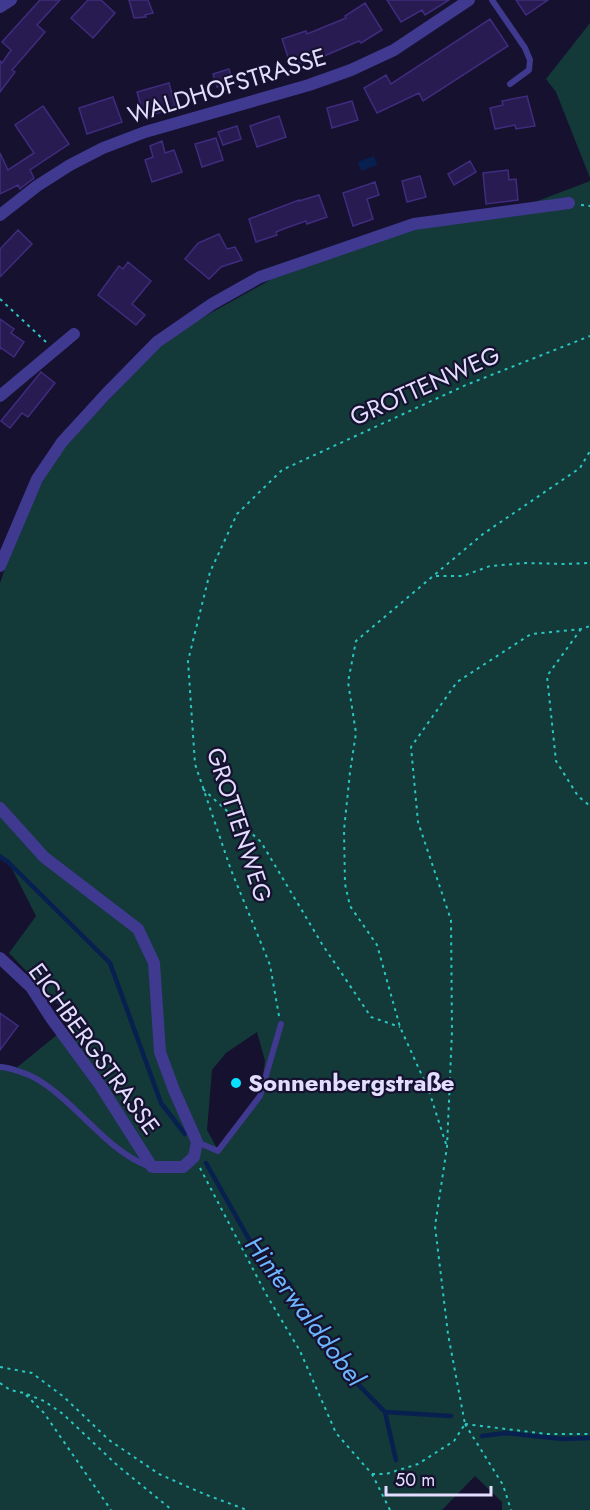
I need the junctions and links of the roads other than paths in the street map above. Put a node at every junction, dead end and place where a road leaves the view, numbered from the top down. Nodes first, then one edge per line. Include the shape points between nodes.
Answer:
1 (11, 0) edge
2 (469, 0) edge
3 (492, 0) edge
4 (0, 7) edge
5 (510, 84) dead end
6 (569, 203) dead end
7 (0, 215) edge
8 (74, 334) dead end
9 (0, 396) edge
10 (0, 566) edge
11 (0, 808) edge
12 (0, 958) edge
13 (281, 1024) road end
14 (0, 1067) edge
15 (197, 1142) junction
16 (152, 1167) junction

1 - 4 street
2 - 7 street, WALDHOFSTRASSE via 394,50 351,70 103,148 37,186
3 - 5 lane via 530,60 529,70
6 - 10 street via 414,224 260,277 212,304 157,342 62,442 37,479
8 - 9 street
11 - 15 street via 44,857 138,929 154,963 160,1052
12 - 16 street, EICHBERGSTRASSE via 31,987
13 - 15 lane via 260,1096 218,1151
14 - 16 lane via 34,1077 133,1160
15 - 16 street via 194,1157 183,1167

